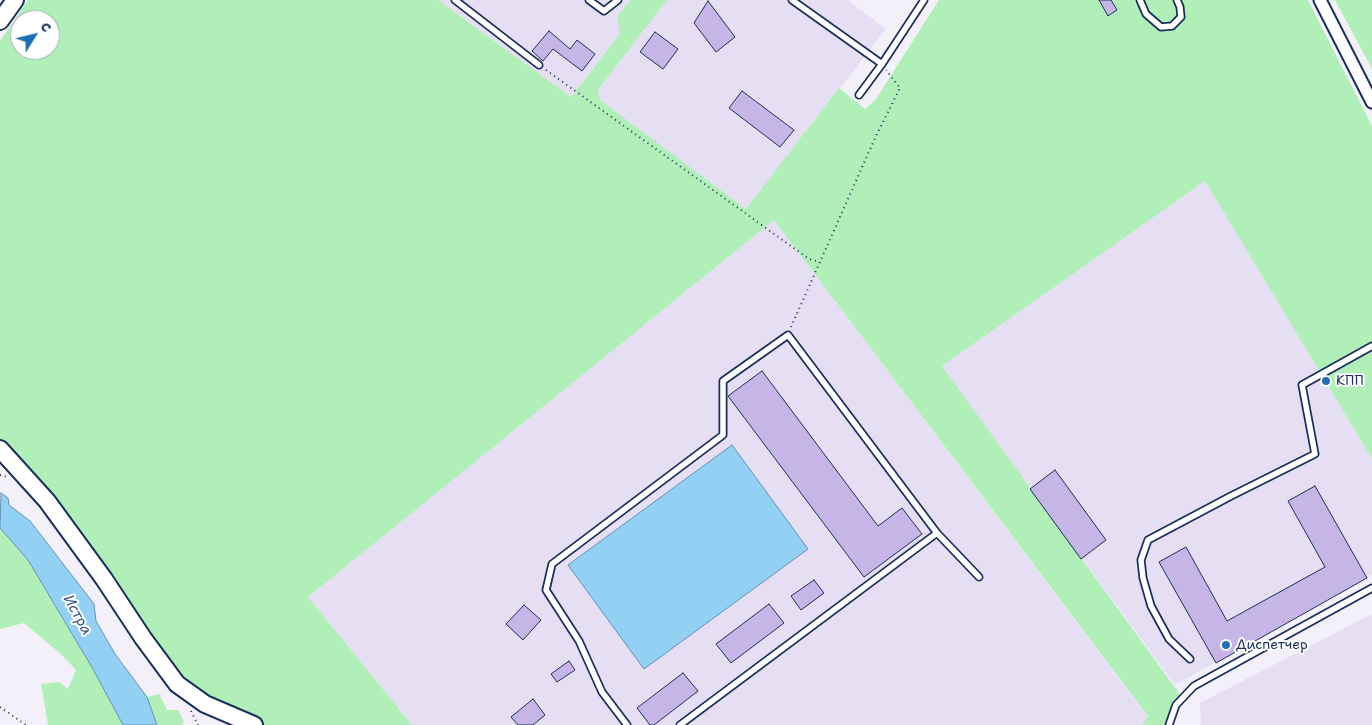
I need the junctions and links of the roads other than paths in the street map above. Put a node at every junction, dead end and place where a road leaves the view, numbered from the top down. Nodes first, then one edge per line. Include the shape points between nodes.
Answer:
1 (15, 0) edge
2 (454, 0) edge
3 (589, 0) edge
4 (618, 0) edge
5 (792, 0) edge
6 (924, 0) edge
7 (1140, 0) edge
8 (1177, 0) edge
9 (1320, 0) edge
10 (0, 21) edge
11 (882, 64) junction
12 (539, 65) road end
13 (859, 95) dead end
14 (1372, 102) edge
15 (1372, 346) edge
16 (0, 449) edge
17 (937, 532) junction
18 (979, 577) dead end
19 (1372, 588) edge
20 (1190, 659) dead end
21 (254, 725) edge
22 (627, 725) edge
23 (680, 725) edge
24 (1169, 725) edge

1 - 10 street
2 - 12 lane
3 - 4 lane via 604,11
5 - 11 lane
6 - 11 lane
7 - 8 lane via 1146,14 1161,27 1172,26 1181,17
9 - 14 street
11 - 13 lane
15 - 20 lane via 1302,385 1315,454 1148,540 1140,560 1150,606 1169,639
16 - 21 street via 47,501 177,684 205,704
17 - 18 lane
17 - 22 lane via 788,334 723,381 723,435 552,564 546,590 579,641 602,692
17 - 23 lane
19 - 24 lane via 1194,686 1176,705

